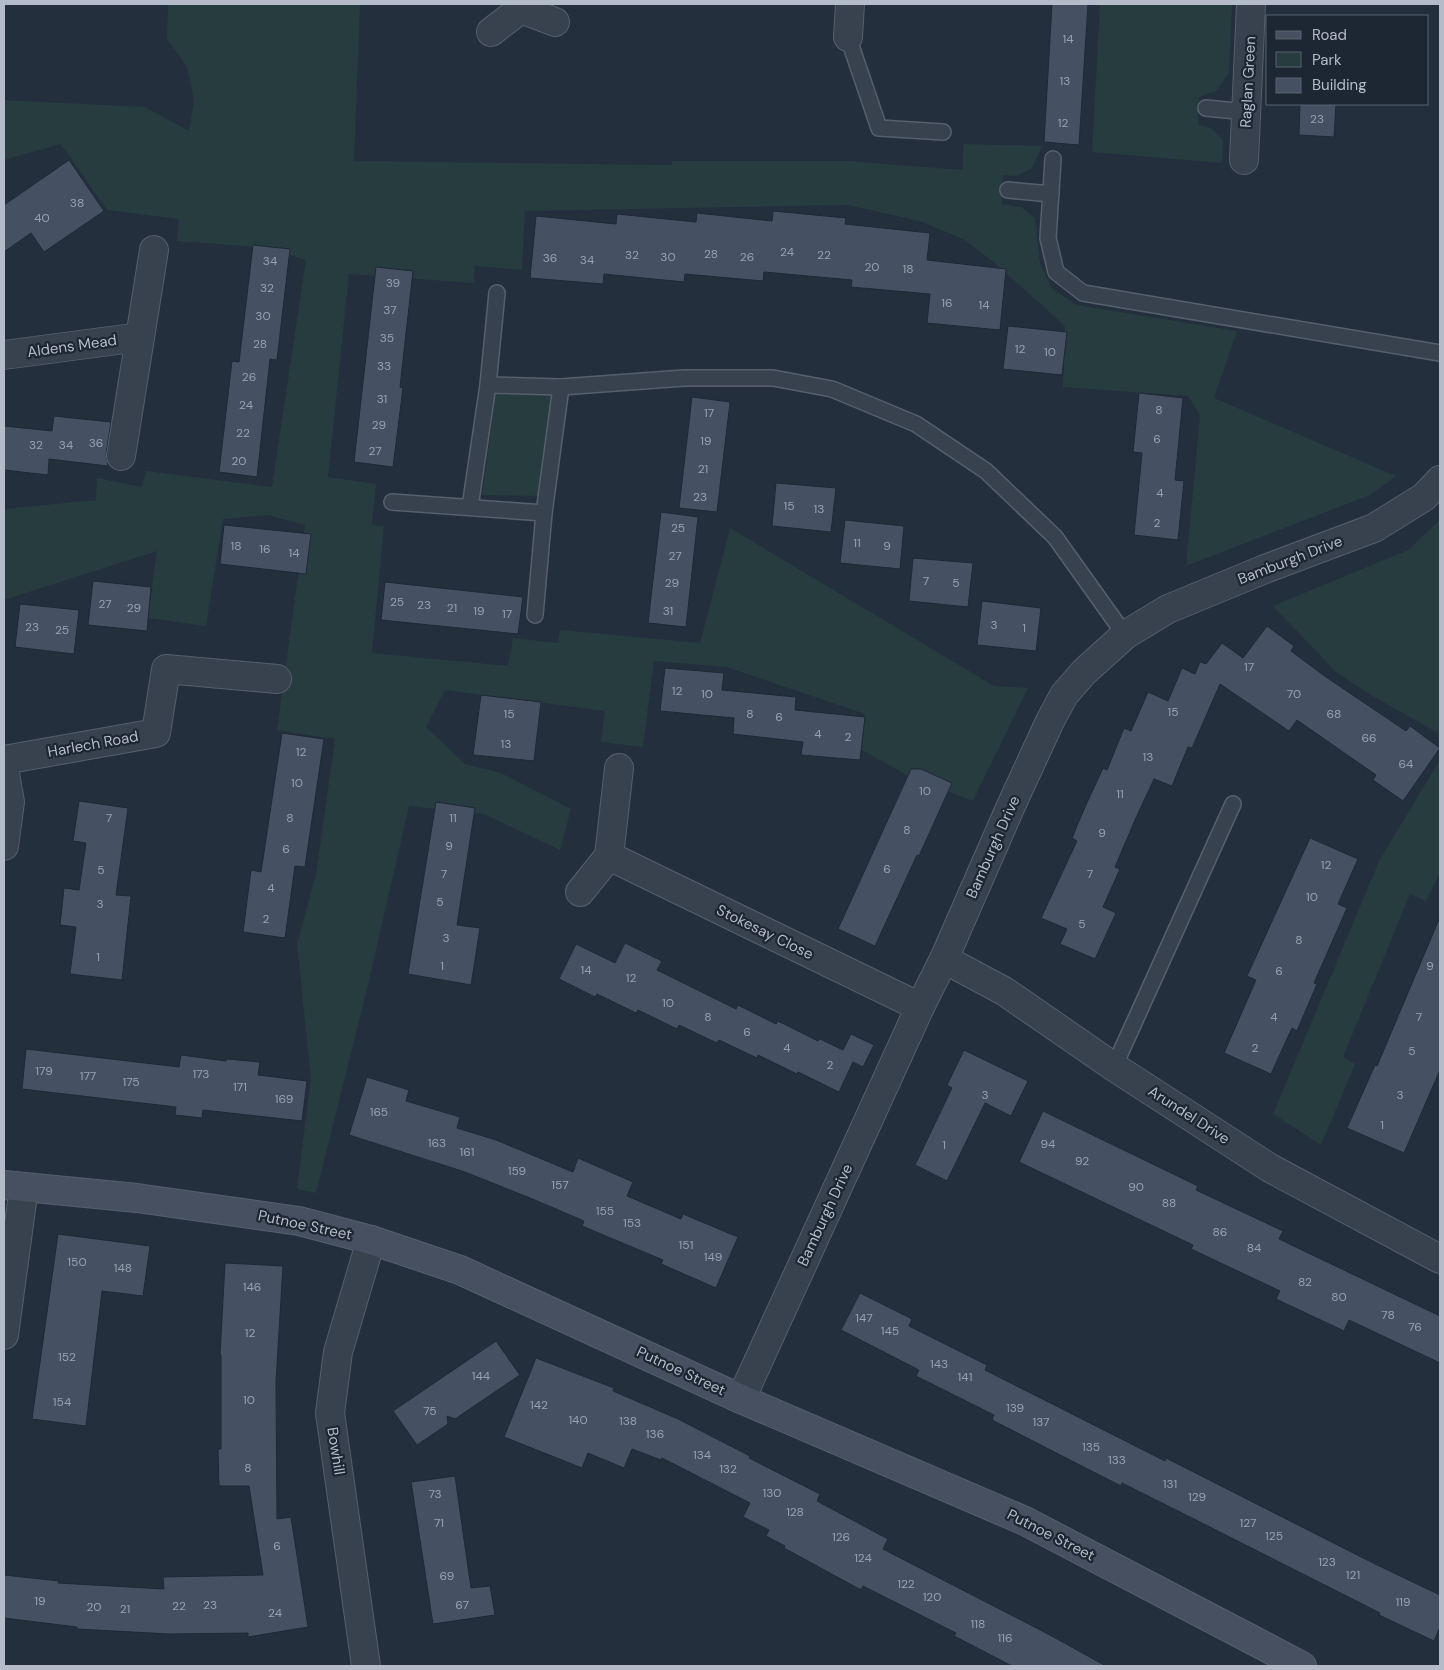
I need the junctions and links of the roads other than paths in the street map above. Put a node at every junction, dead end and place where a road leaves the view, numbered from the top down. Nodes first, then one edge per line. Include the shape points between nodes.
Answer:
1 (850, 4) edge
2 (1251, 4) edge
3 (521, 6) edge
4 (556, 22) dead end
5 (491, 32) dead end
6 (848, 37) joint
7 (1206, 108) dead end
8 (1247, 112) junction
9 (943, 132) dead end
10 (1053, 159) dead end
11 (1244, 160) dead end
12 (1008, 190) dead end
13 (1051, 194) junction
14 (154, 250) dead end
15 (497, 293) dead end
16 (140, 337) junction
17 (1440, 353) edge
18 (4, 355) edge
19 (488, 385) junction
20 (561, 387) junction
21 (121, 456) dead end
22 (1440, 480) edge
23 (392, 502) dead end
24 (470, 507) junction
25 (544, 513) junction
26 (536, 615) dead end
27 (1125, 635) junction
28 (277, 679) dead end
29 (4, 760) edge
30 (4, 768) edge
31 (619, 768) dead end
32 (1233, 804) dead end
33 (4, 846) edge
34 (609, 856) junction
35 (580, 892) dead end
36 (944, 959) junction
37 (920, 1007) junction
38 (1114, 1067) junction
39 (14, 1186) edge
40 (371, 1240) junction
41 (1440, 1260) edge
42 (4, 1335) edge
43 (741, 1399) junction
44 (366, 1666) edge
45 (1302, 1666) edge

1 - 6 street
2 - 8 street, Raglan Green
3 - 4 street
3 - 5 street
6 - 9 lane via 879,128
7 - 8 lane
8 - 11 street, Raglan Green
10 - 13 lane
12 - 13 lane
13 - 17 lane via 1048,238 1056,272 1083,293
14 - 16 street, Aldens Mead
15 - 19 lane
16 - 18 street, Aldens Mead
16 - 21 street, Aldens Mead
19 - 20 lane
19 - 24 lane
20 - 25 lane
20 - 27 lane via 684,378 772,378 832,388 916,424 986,471 1055,538
22 - 27 street, Bamburgh Drive via 1424,497 1374,528 1168,609
23 - 24 lane
24 - 25 lane
25 - 26 lane
27 - 36 street, Bamburgh Drive via 1064,695
28 - 29 street, Harlech Road via 166,669 156,733
30 - 33 street via 10,802
31 - 34 street
32 - 38 lane
34 - 35 street
34 - 37 street, Stokesay Close
36 - 37 street, Bamburgh Drive
36 - 38 street, Arundel Drive via 1004,990
37 - 43 street, Bamburgh Drive
38 - 41 street, Arundel Drive via 1270,1168
39 - 40 street, Putnoe Street via 137,1198 299,1221
39 - 42 street, Putnoe Street
40 - 43 street, Putnoe Street via 460,1270
40 - 44 street, Bowhill via 338,1352 330,1413
43 - 45 street, Putnoe Street via 1025,1521

